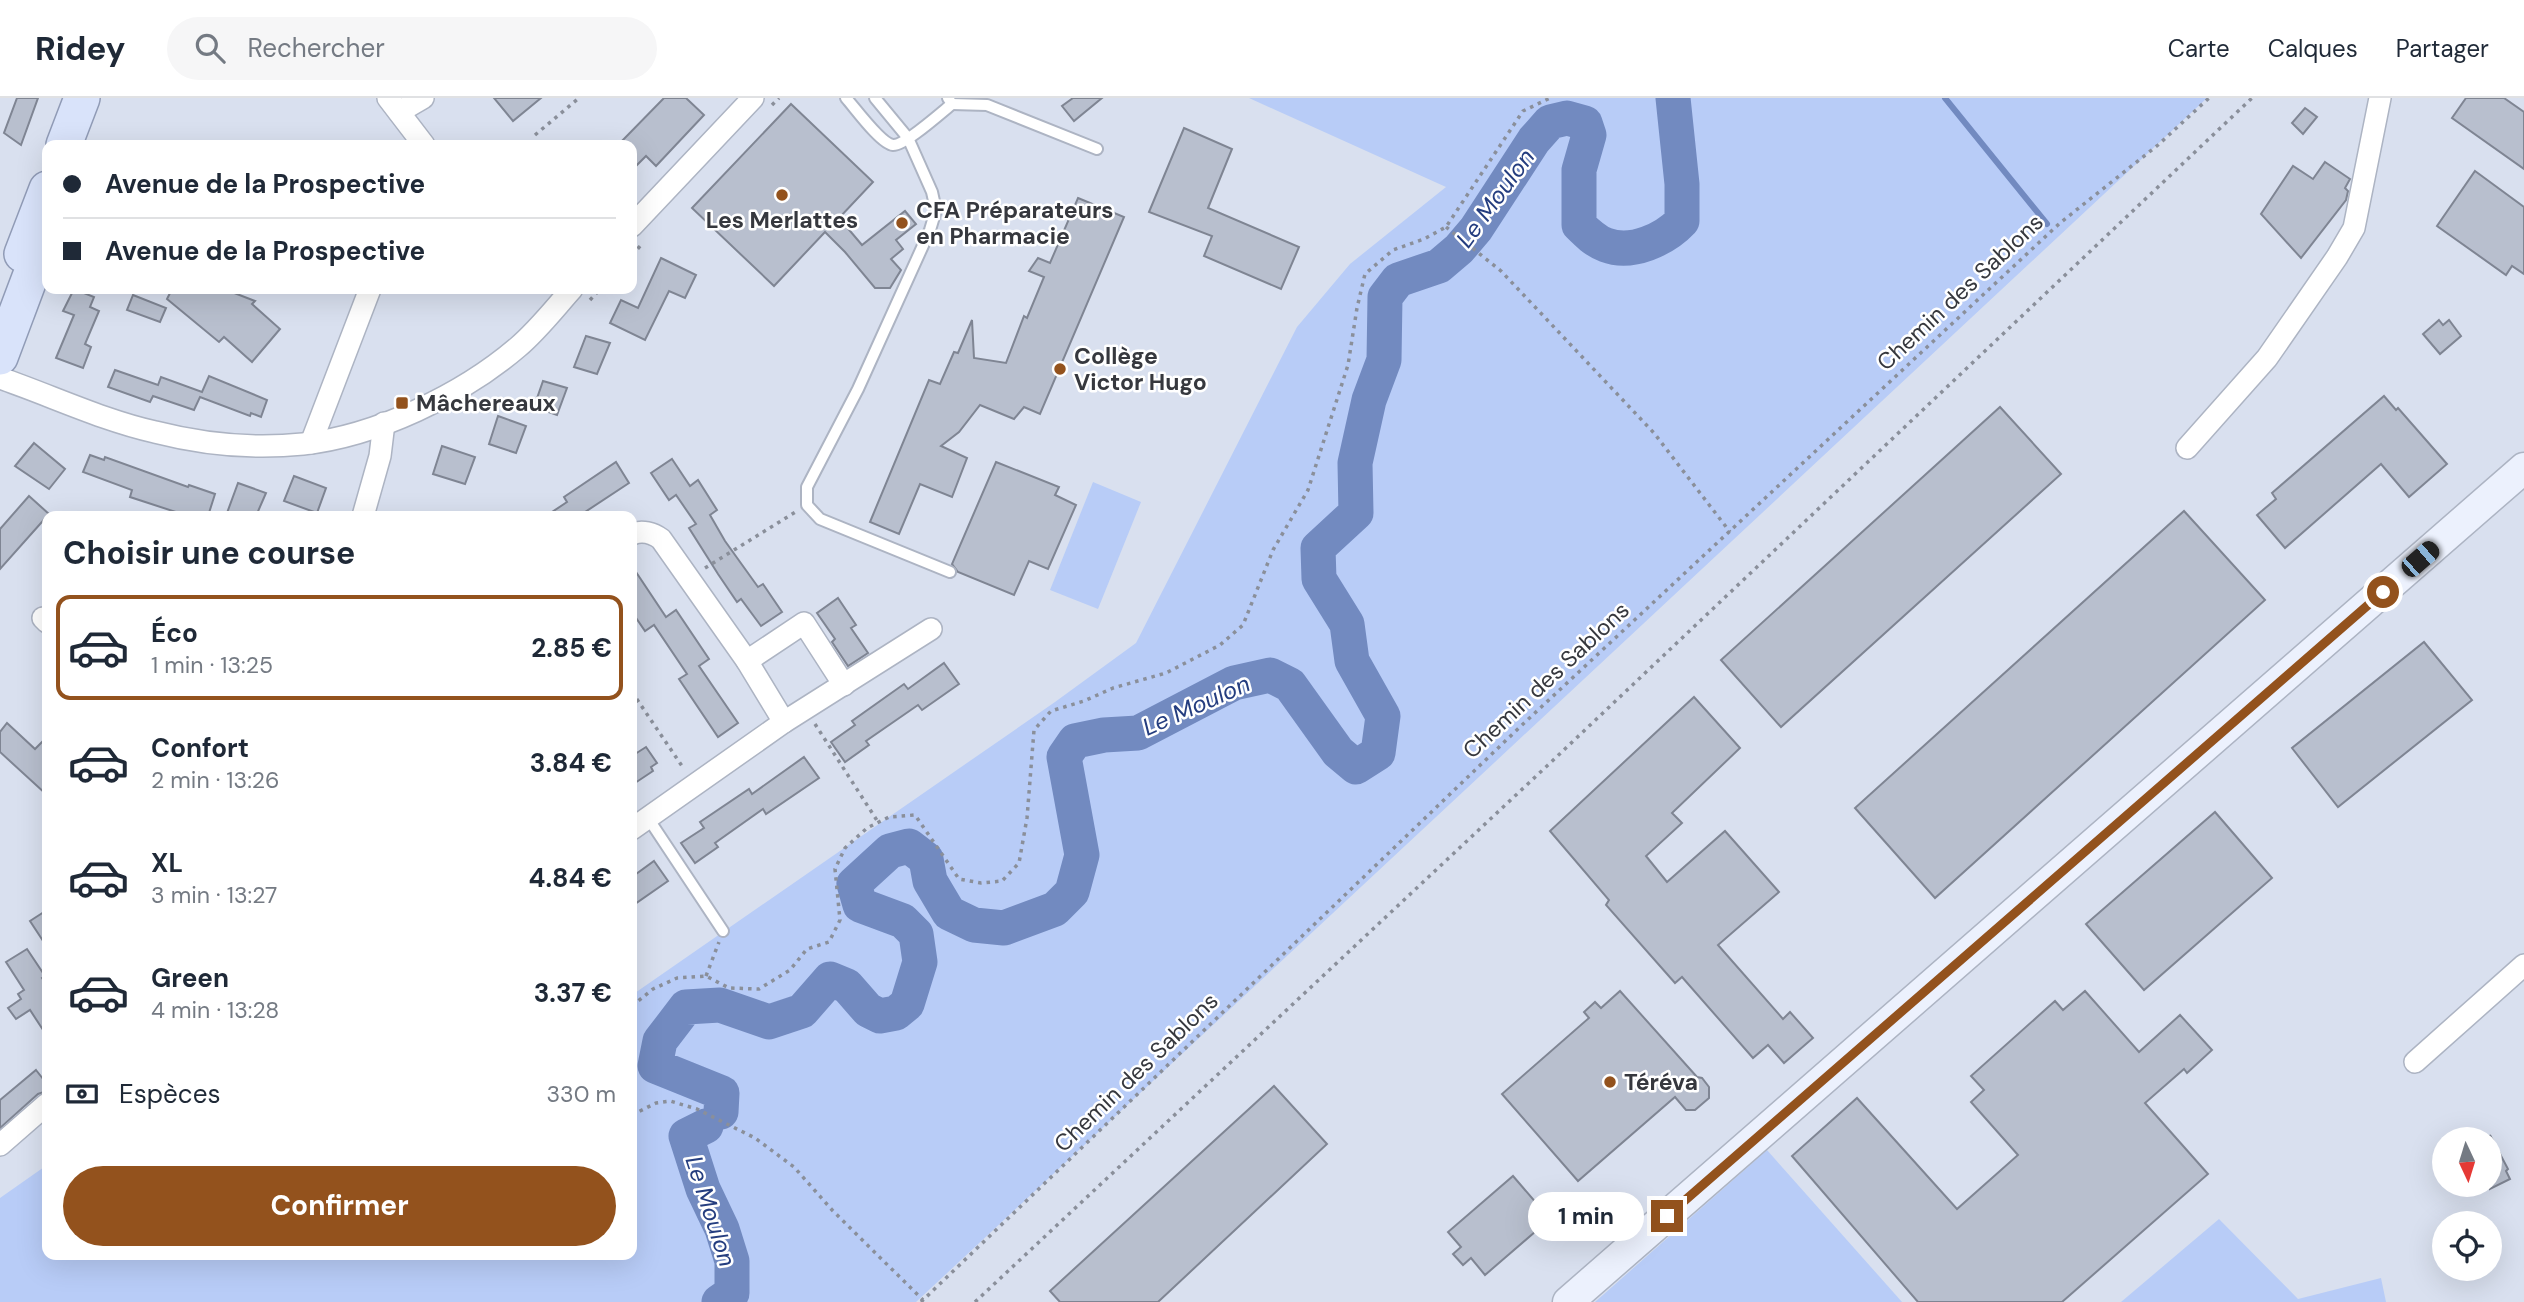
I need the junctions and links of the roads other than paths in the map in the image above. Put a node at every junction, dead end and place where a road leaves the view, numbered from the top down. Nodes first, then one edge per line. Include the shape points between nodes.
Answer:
1 (82, 98) edge
2 (98, 98) edge
3 (423, 98) edge
4 (753, 98) edge
5 (846, 98) edge
6 (875, 98) edge
7 (2380, 98) edge
8 (950, 101) edge
9 (393, 105) edge
10 (908, 138) junction
11 (66, 140) edge
12 (82, 140) edge
13 (420, 140) edge
14 (1097, 149) dead end
15 (42, 202) edge
16 (637, 221) edge
17 (42, 245) edge
18 (368, 294) edge
19 (558, 294) edge
20 (0, 312) edge
21 (0, 357) edge
22 (0, 378) edge
23 (384, 423) junction
24 (311, 443) junction
25 (2187, 447) dead end
26 (2524, 468) edge
27 (364, 511) edge
28 (637, 532) edge
29 (950, 572) dead end
30 (931, 629) dead end
31 (747, 661) junction
32 (844, 685) junction
33 (784, 722) junction
34 (640, 823) edge
35 (723, 930) road end
36 (2524, 965) edge
37 (2415, 1062) dead end
38 (42, 1108) edge
39 (0, 1144) edge
40 (1568, 1302) edge

1 - 11 main road
2 - 12 main road
3 - 9 street
4 - 16 street
5 - 10 lane via 887,142 898,145
6 - 10 lane
7 - 25 street via 2354,228 2267,358
8 - 10 lane
8 - 14 lane via 988,105
9 - 13 street
10 - 29 lane via 936,210 858,389 807,487 807,505 820,519
15 - 20 main road
17 - 21 main road
18 - 24 street
19 - 23 street via 519,346 470,383
22 - 24 street via 154,432 220,443
23 - 24 street
23 - 27 street
26 - 40 main road
28 - 31 street via 661,539
30 - 32 street
31 - 32 street via 804,623
31 - 33 street
32 - 33 street
33 - 34 street
34 - 35 lane
36 - 37 street
38 - 39 street

